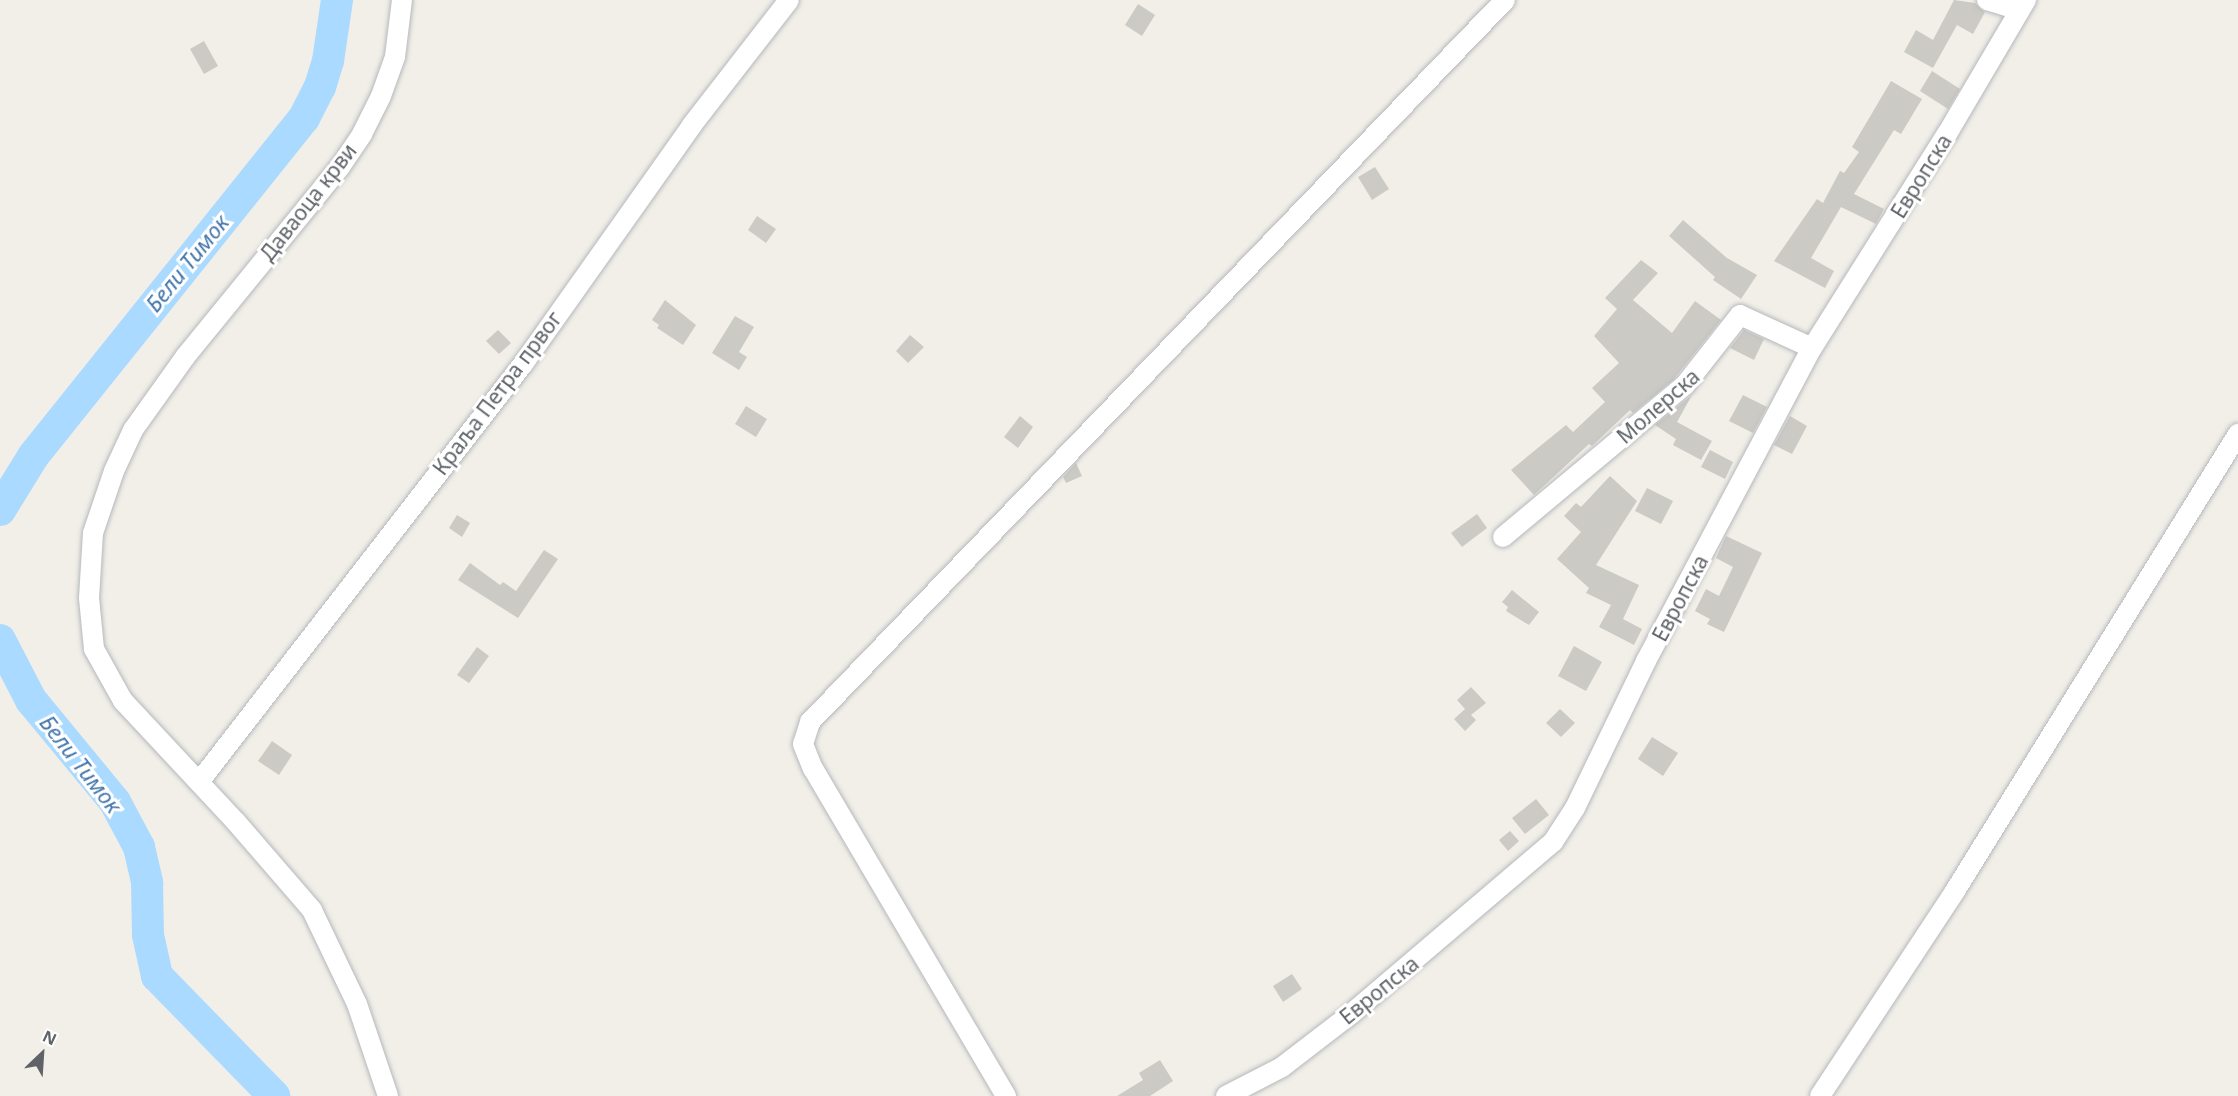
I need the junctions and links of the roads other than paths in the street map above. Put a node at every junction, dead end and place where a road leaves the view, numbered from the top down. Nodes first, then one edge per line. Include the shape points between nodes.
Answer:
1 (402, 0) edge
2 (789, 0) edge
3 (1505, 0) edge
4 (1987, 0) edge
5 (2023, 5) edge
6 (1812, 348) junction
7 (2238, 434) edge
8 (1503, 537) dead end
9 (199, 782) junction
10 (388, 1096) edge
11 (1006, 1096) edge
12 (1226, 1096) edge
13 (1820, 1096) edge

1 - 9 street, Даваоца крви via 395,57 362,134 134,430 114,471 93,533 89,598 94,649 123,701
2 - 9 street, Краља Петра првог via 692,125 523,364
3 - 11 street via 951,571 810,722 803,744 813,769
4 - 5 street
5 - 6 street, Европска
6 - 8 street, Молерска via 1751,316 1740,315 1685,385
6 - 12 street, Европска via 1646,661 1575,808 1553,842 1352,1013 1282,1067
7 - 13 street via 1955,891
9 - 10 street, Даваоца крви via 312,910 357,1004

